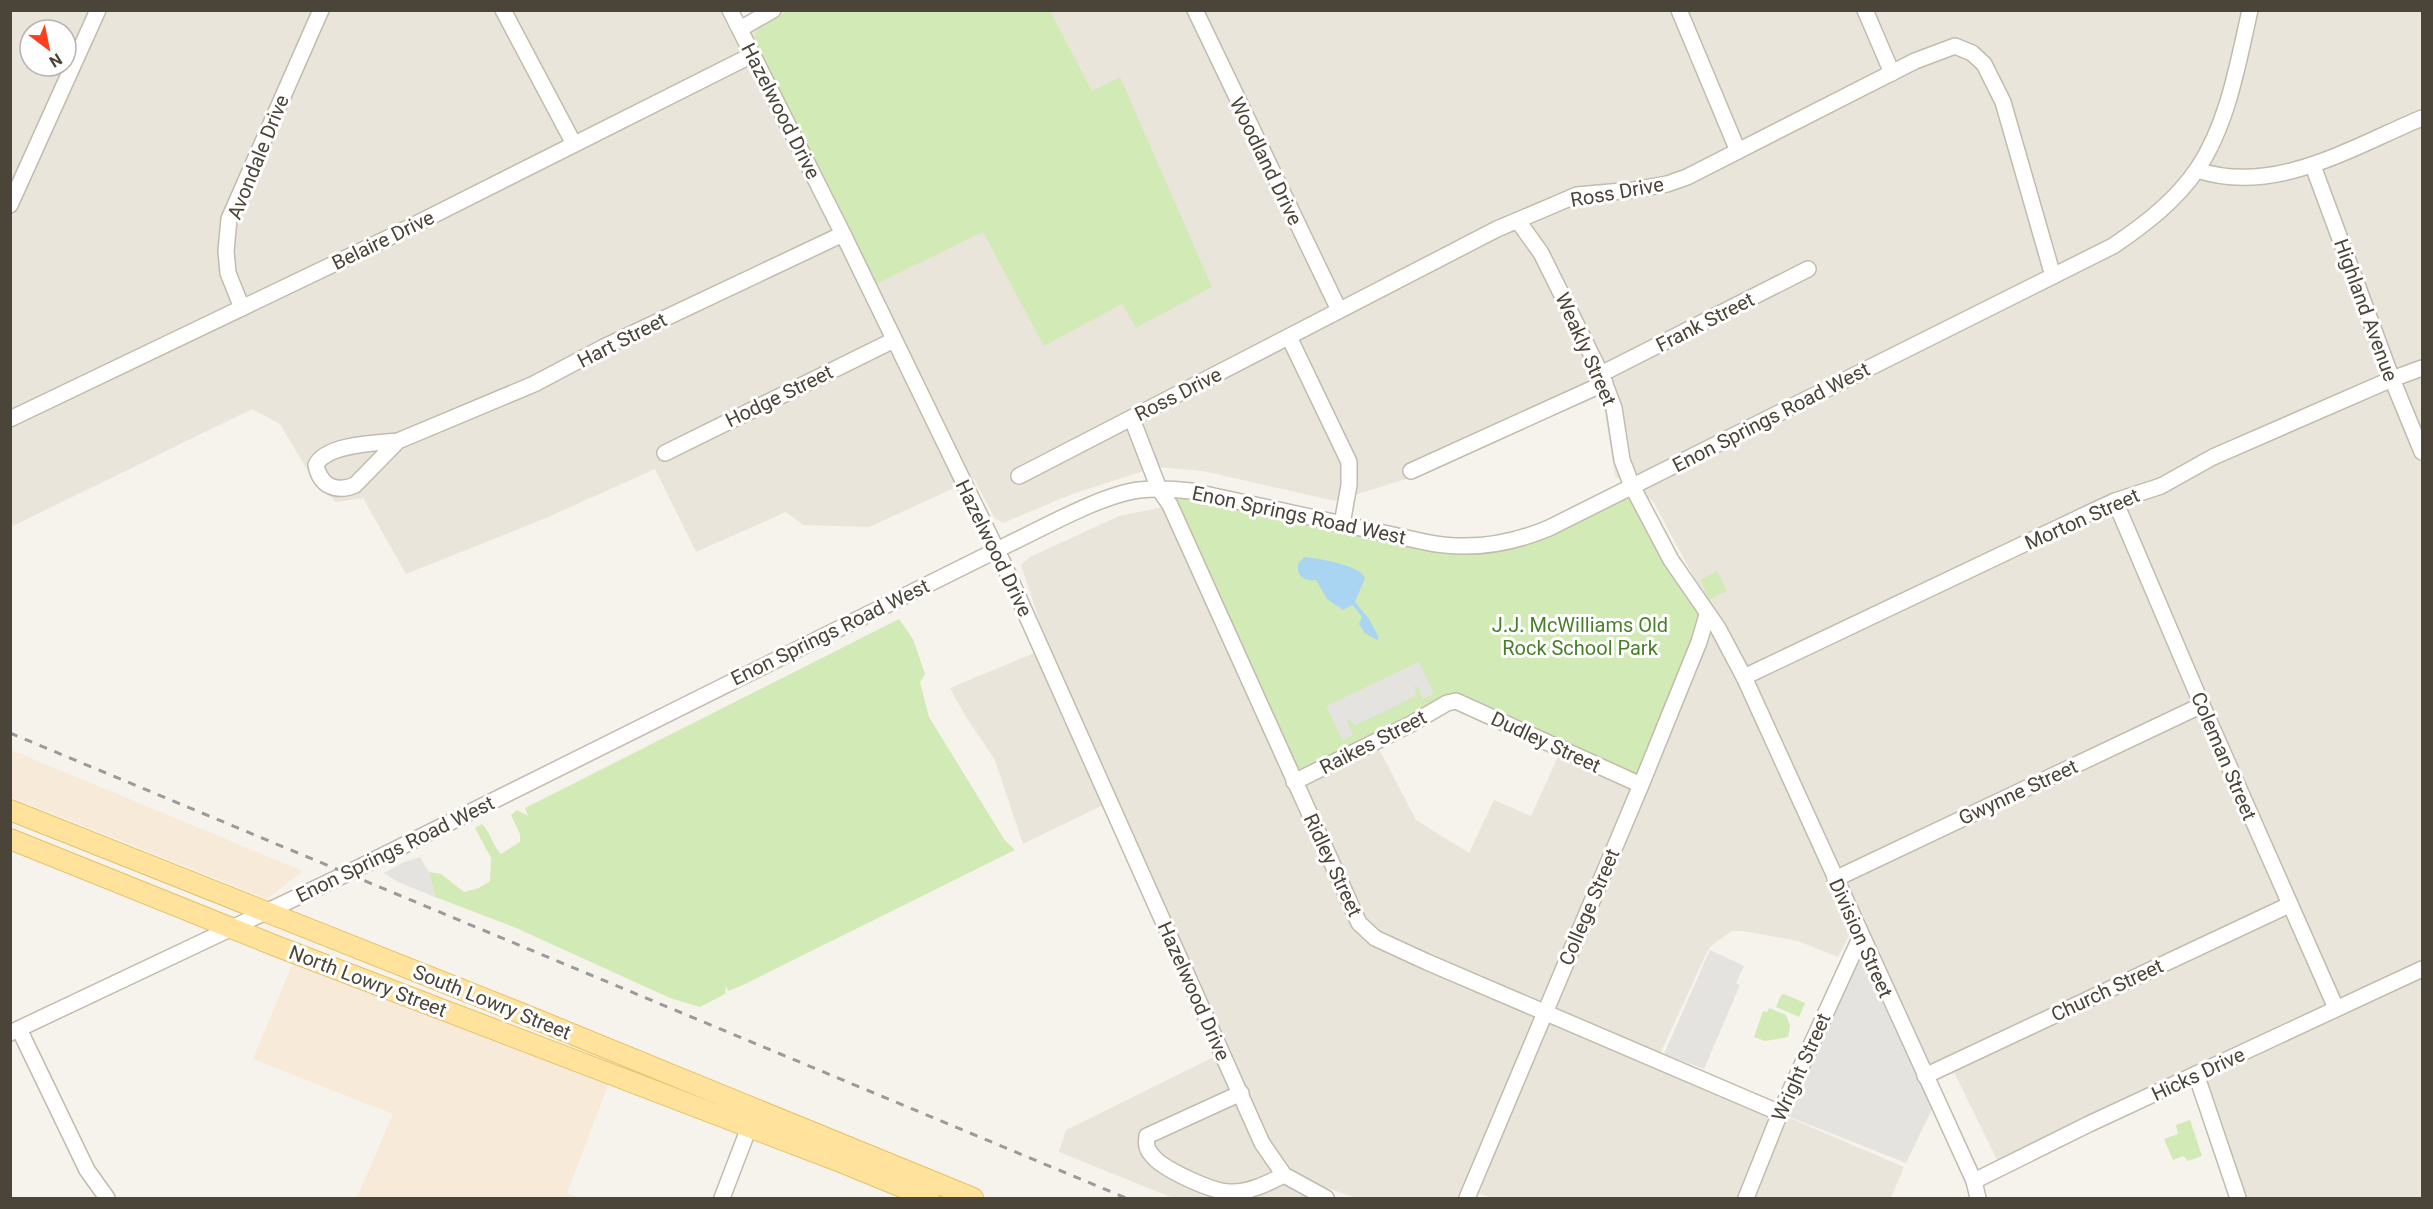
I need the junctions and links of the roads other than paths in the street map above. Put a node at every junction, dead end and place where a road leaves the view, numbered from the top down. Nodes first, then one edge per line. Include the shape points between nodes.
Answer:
1 (98, 10) edge
2 (321, 10) edge
3 (503, 10) edge
4 (730, 10) edge
5 (773, 10) edge
6 (1195, 10) edge
7 (1679, 10) edge
8 (1865, 10) edge
9 (2250, 10) edge
10 (740, 29) junction
11 (752, 55) junction
12 (1892, 73) junction
13 (2422, 118) edge
14 (574, 144) junction
15 (1738, 151) junction
16 (2313, 166) junction
17 (2197, 170) junction
18 (10, 206) edge
19 (1518, 220) junction
20 (843, 234) junction
21 (1808, 269) dead end
22 (2054, 276) junction
23 (242, 308) junction
24 (1339, 310) junction
25 (1289, 337) junction
26 (894, 340) junction
27 (2422, 368) edge
28 (1603, 379) junction
29 (2392, 379) junction
30 (1132, 418) junction
31 (10, 419) edge
32 (398, 441) junction
33 (2422, 452) edge
34 (665, 453) dead end
35 (1411, 471) dead end
36 (1019, 476) dead end
37 (1632, 486) junction
38 (1159, 489) junction
39 (2115, 501) junction
40 (1341, 524) junction
41 (996, 550) junction
42 (1707, 615) junction
43 (1744, 677) junction
44 (1451, 701) joint
45 (2202, 705) junction
46 (1294, 782) junction
47 (1641, 785) junction
48 (10, 810) edge
49 (30, 818) junction
50 (12, 840) edge
51 (1835, 879) junction
52 (2289, 904) junction
53 (266, 913) junction
54 (234, 928) junction
55 (1861, 936) junction
56 (2422, 969) edge
57 (2336, 1008) junction
58 (1545, 1014) junction
59 (15, 1031) edge
60 (2196, 1074) junction
61 (1925, 1076) junction
62 (1241, 1093) junction
63 (1780, 1113) junction
64 (753, 1117) junction
65 (1284, 1175) junction
66 (1974, 1181) junction
67 (107, 1198) edge
68 (722, 1198) edge
69 (929, 1198) edge
70 (973, 1198) edge
71 (1326, 1198) edge
72 (1467, 1198) edge
73 (1746, 1198) edge
74 (1978, 1198) edge
75 (2238, 1198) edge

1 - 18 street
2 - 23 street, Avondale Drive via 229,219 228,273
3 - 14 street
4 - 10 street, Hazelwood Drive
5 - 10 street
6 - 24 street, Woodland Drive
7 - 15 street
8 - 12 street
9 - 17 street, Enon Springs Road West via 2224,110
10 - 11 street, Hazelwood Drive
11 - 14 street, Belaire Drive
11 - 20 street, Hazelwood Drive
12 - 15 street, Ross Drive
12 - 22 street, Ross Drive via 1955,46 1972,53 1984,64 2003,102
13 - 16 street
14 - 23 street, Belaire Drive
15 - 19 street, Ross Drive via 1667,184 1577,195
16 - 17 street via 2251,177 2217,177
16 - 29 street, Highland Avenue
17 - 22 street, Enon Springs Road West via 2137,230
19 - 24 street, Ross Drive
19 - 28 street, Weakly Street via 1541,253
20 - 26 street, Hazelwood Drive
20 - 32 street, Hart Street via 534,384
21 - 28 street, Frank Street
22 - 37 street, Enon Springs Road West
23 - 31 street, Belaire Drive
24 - 25 street, Ross Drive
25 - 30 street, Ross Drive
25 - 40 street via 1349,462
26 - 34 street, Hodge Street
26 - 41 street, Hazelwood Drive
27 - 29 street, Morton Street
28 - 35 street, Frank Street
28 - 37 street, Weakly Street via 1614,408 1622,460
29 - 33 street, Highland Avenue
29 - 39 street, Morton Street via 2212,457 2162,486
30 - 36 street, Ross Drive
30 - 38 street, Ridley Street
32 - 32 street, Hart Street via 365,476 347,488 332,488 317,472 319,459 348,447
37 - 40 street, Enon Springs Road West via 1534,534 1486,546 1439,545
37 - 42 street via 1671,560
38 - 40 street, Enon Springs Road West via 1191,491
38 - 41 street, Enon Springs Road West via 1114,496
38 - 46 street, Ridley Street via 1170,505
39 - 43 street, Morton Street
39 - 45 street, Coleman Street
41 - 53 street, Enon Springs Road West
41 - 62 street, Hazelwood Drive
42 - 43 street
42 - 47 street, College Street
43 - 51 street, Division Street
44 - 46 street, Raikes Street
44 - 47 street, Dudley Street via 1463,703
45 - 51 street, Gwynne Street
45 - 52 street, Coleman Street
46 - 58 street, Ridley Street via 1350,906 1359,923 1375,938
47 - 58 street, College Street
48 - 49 main road, South Lowry Street
49 - 50 main road
49 - 53 main road, South Lowry Street
50 - 54 main road, North Lowry Street
51 - 55 street, Division Street
52 - 57 street, Coleman Street
52 - 61 street, Church Street
53 - 54 street, Enon Springs Road West
53 - 64 main road, South Lowry Street
54 - 59 street, Enon Springs Road West
54 - 64 main road, North Lowry Street
55 - 61 street, Division Street
55 - 63 street, Wright Street
56 - 57 street, Hicks Drive
57 - 60 street, Hicks Drive
58 - 63 street, Ridley Street
58 - 72 street, College Street
59 - 67 street via 92,1181
60 - 66 street, Hicks Drive
60 - 75 street
61 - 66 street, Division Street
62 - 65 street, Hazelwood Drive via 1262,1143
62 - 65 street via 1147,1136 1151,1156 1188,1178 1230,1192 1259,1187
63 - 73 street, Wright Street
64 - 68 street
64 - 69 main road, North Lowry Street
64 - 70 main road, South Lowry Street
65 - 71 street, Hazelwood Drive
66 - 74 street, Division Street

